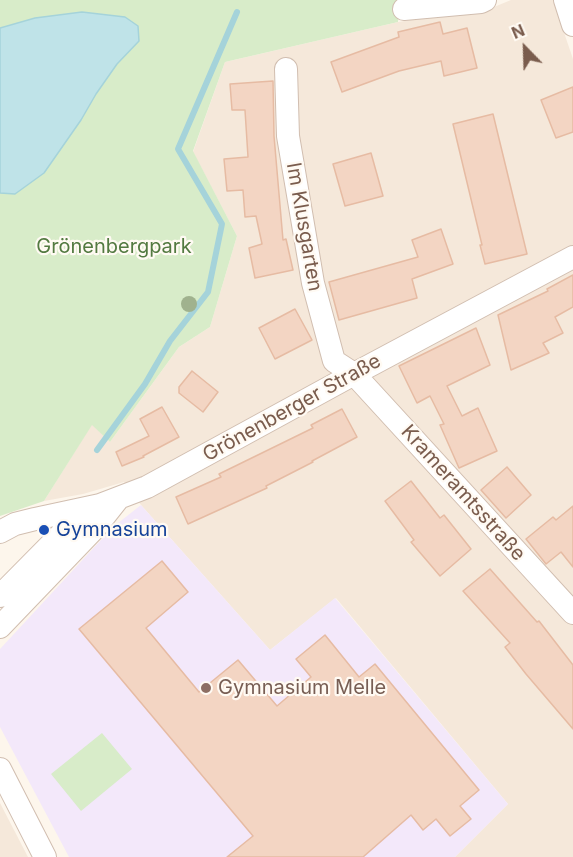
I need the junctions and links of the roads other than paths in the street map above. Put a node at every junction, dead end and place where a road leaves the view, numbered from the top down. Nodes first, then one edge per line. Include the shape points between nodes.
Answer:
1 (484, 0) edge
2 (565, 0) edge
3 (404, 9) dead end
4 (573, 26) edge
5 (286, 69) dead end
6 (573, 257) edge
7 (354, 374) junction
8 (119, 498) junction
9 (86, 509) junction
10 (0, 532) edge
11 (0, 596) edge
12 (573, 613) edge
13 (0, 627) edge
14 (0, 769) edge
15 (45, 857) edge

1 - 3 street
2 - 4 street
5 - 7 street, Im Klusgarten via 288,136 313,283 334,361
6 - 7 street, Grönenberger Straße
7 - 8 street, Grönenberger Straße via 147,487
7 - 12 street, Krameramtsstraße
8 - 9 street, Grönenberger Straße
8 - 13 street
9 - 10 street, Grönenberger Straße via 15,524
9 - 11 street
14 - 15 street

